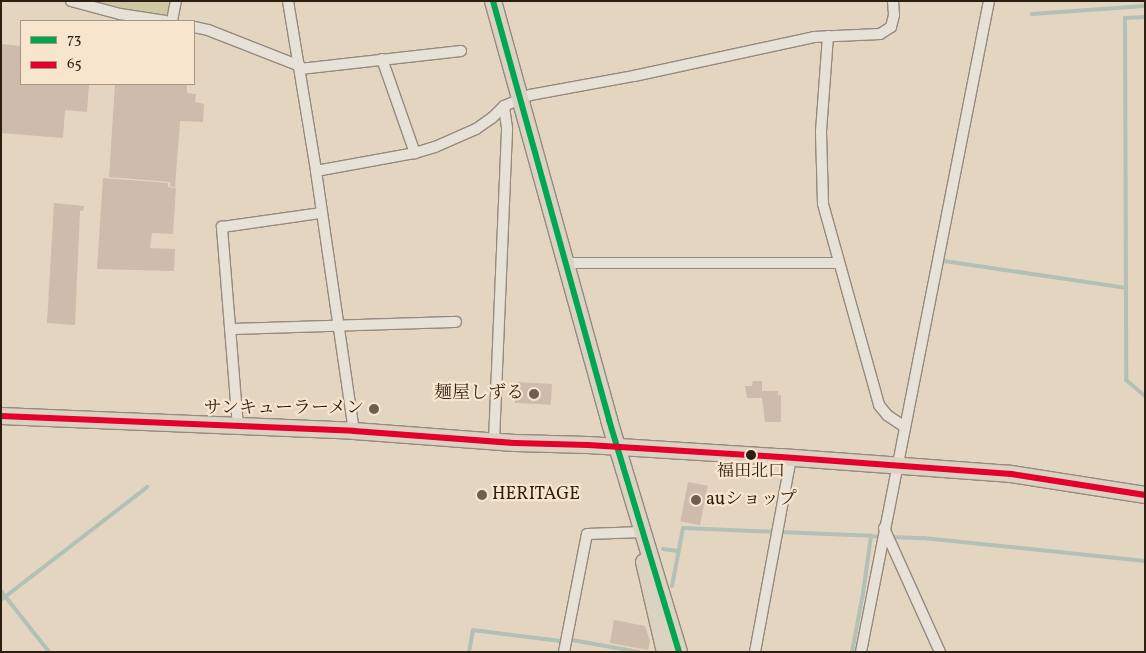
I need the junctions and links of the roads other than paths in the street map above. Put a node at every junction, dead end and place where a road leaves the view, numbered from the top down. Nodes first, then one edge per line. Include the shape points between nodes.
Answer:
1 (71, 1) edge
2 (176, 1) edge
3 (288, 1) edge
4 (493, 1) edge
5 (893, 1) edge
6 (989, 1) edge
7 (159, 20) edge
8 (172, 20) edge
9 (195, 27) edge
10 (828, 36) junction
11 (461, 51) dead end
12 (382, 59) junction
13 (300, 68) junction
14 (520, 98) junction
15 (504, 106) junction
16 (415, 153) junction
17 (316, 170) junction
18 (320, 213) junction
19 (566, 263) junction
20 (838, 263) junction
21 (456, 322) dead end
22 (338, 326) junction
23 (230, 329) junction
24 (1, 416) edge
25 (238, 427) junction
26 (905, 427) junction
27 (354, 431) junction
28 (494, 441) junction
29 (619, 448) junction
30 (791, 458) junction
31 (896, 467) junction
32 (1145, 495) edge
33 (884, 527) junction
34 (642, 532) junction
35 (564, 652) edge
36 (665, 652) edge
37 (679, 652) edge
38 (755, 652) edge
39 (861, 652) edge
40 (940, 652) edge

1 - 7 street
2 - 8 street
3 - 13 street
4 - 14 main road
5 - 10 street via 891,27 880,34
6 - 26 street
9 - 13 street
10 - 14 street
10 - 20 street via 821,173 823,204
11 - 12 street
12 - 13 street
12 - 16 street
13 - 17 street
14 - 15 street
14 - 19 main road
15 - 16 street via 476,129
15 - 28 street via 507,138
16 - 17 street
17 - 18 street
18 - 22 street
18 - 23 street via 222,226
19 - 20 street
19 - 29 main road
20 - 26 street via 879,405
21 - 22 street
22 - 23 street
22 - 27 street
23 - 25 street
24 - 25 main road
25 - 27 main road
26 - 31 street
27 - 28 main road
28 - 29 main road
29 - 30 main road
29 - 34 main road
30 - 31 main road
30 - 38 street
31 - 32 main road via 1010,474
31 - 33 street
33 - 39 street
33 - 40 street
34 - 35 street via 587,534
34 - 36 main road via 644,568
34 - 37 main road

